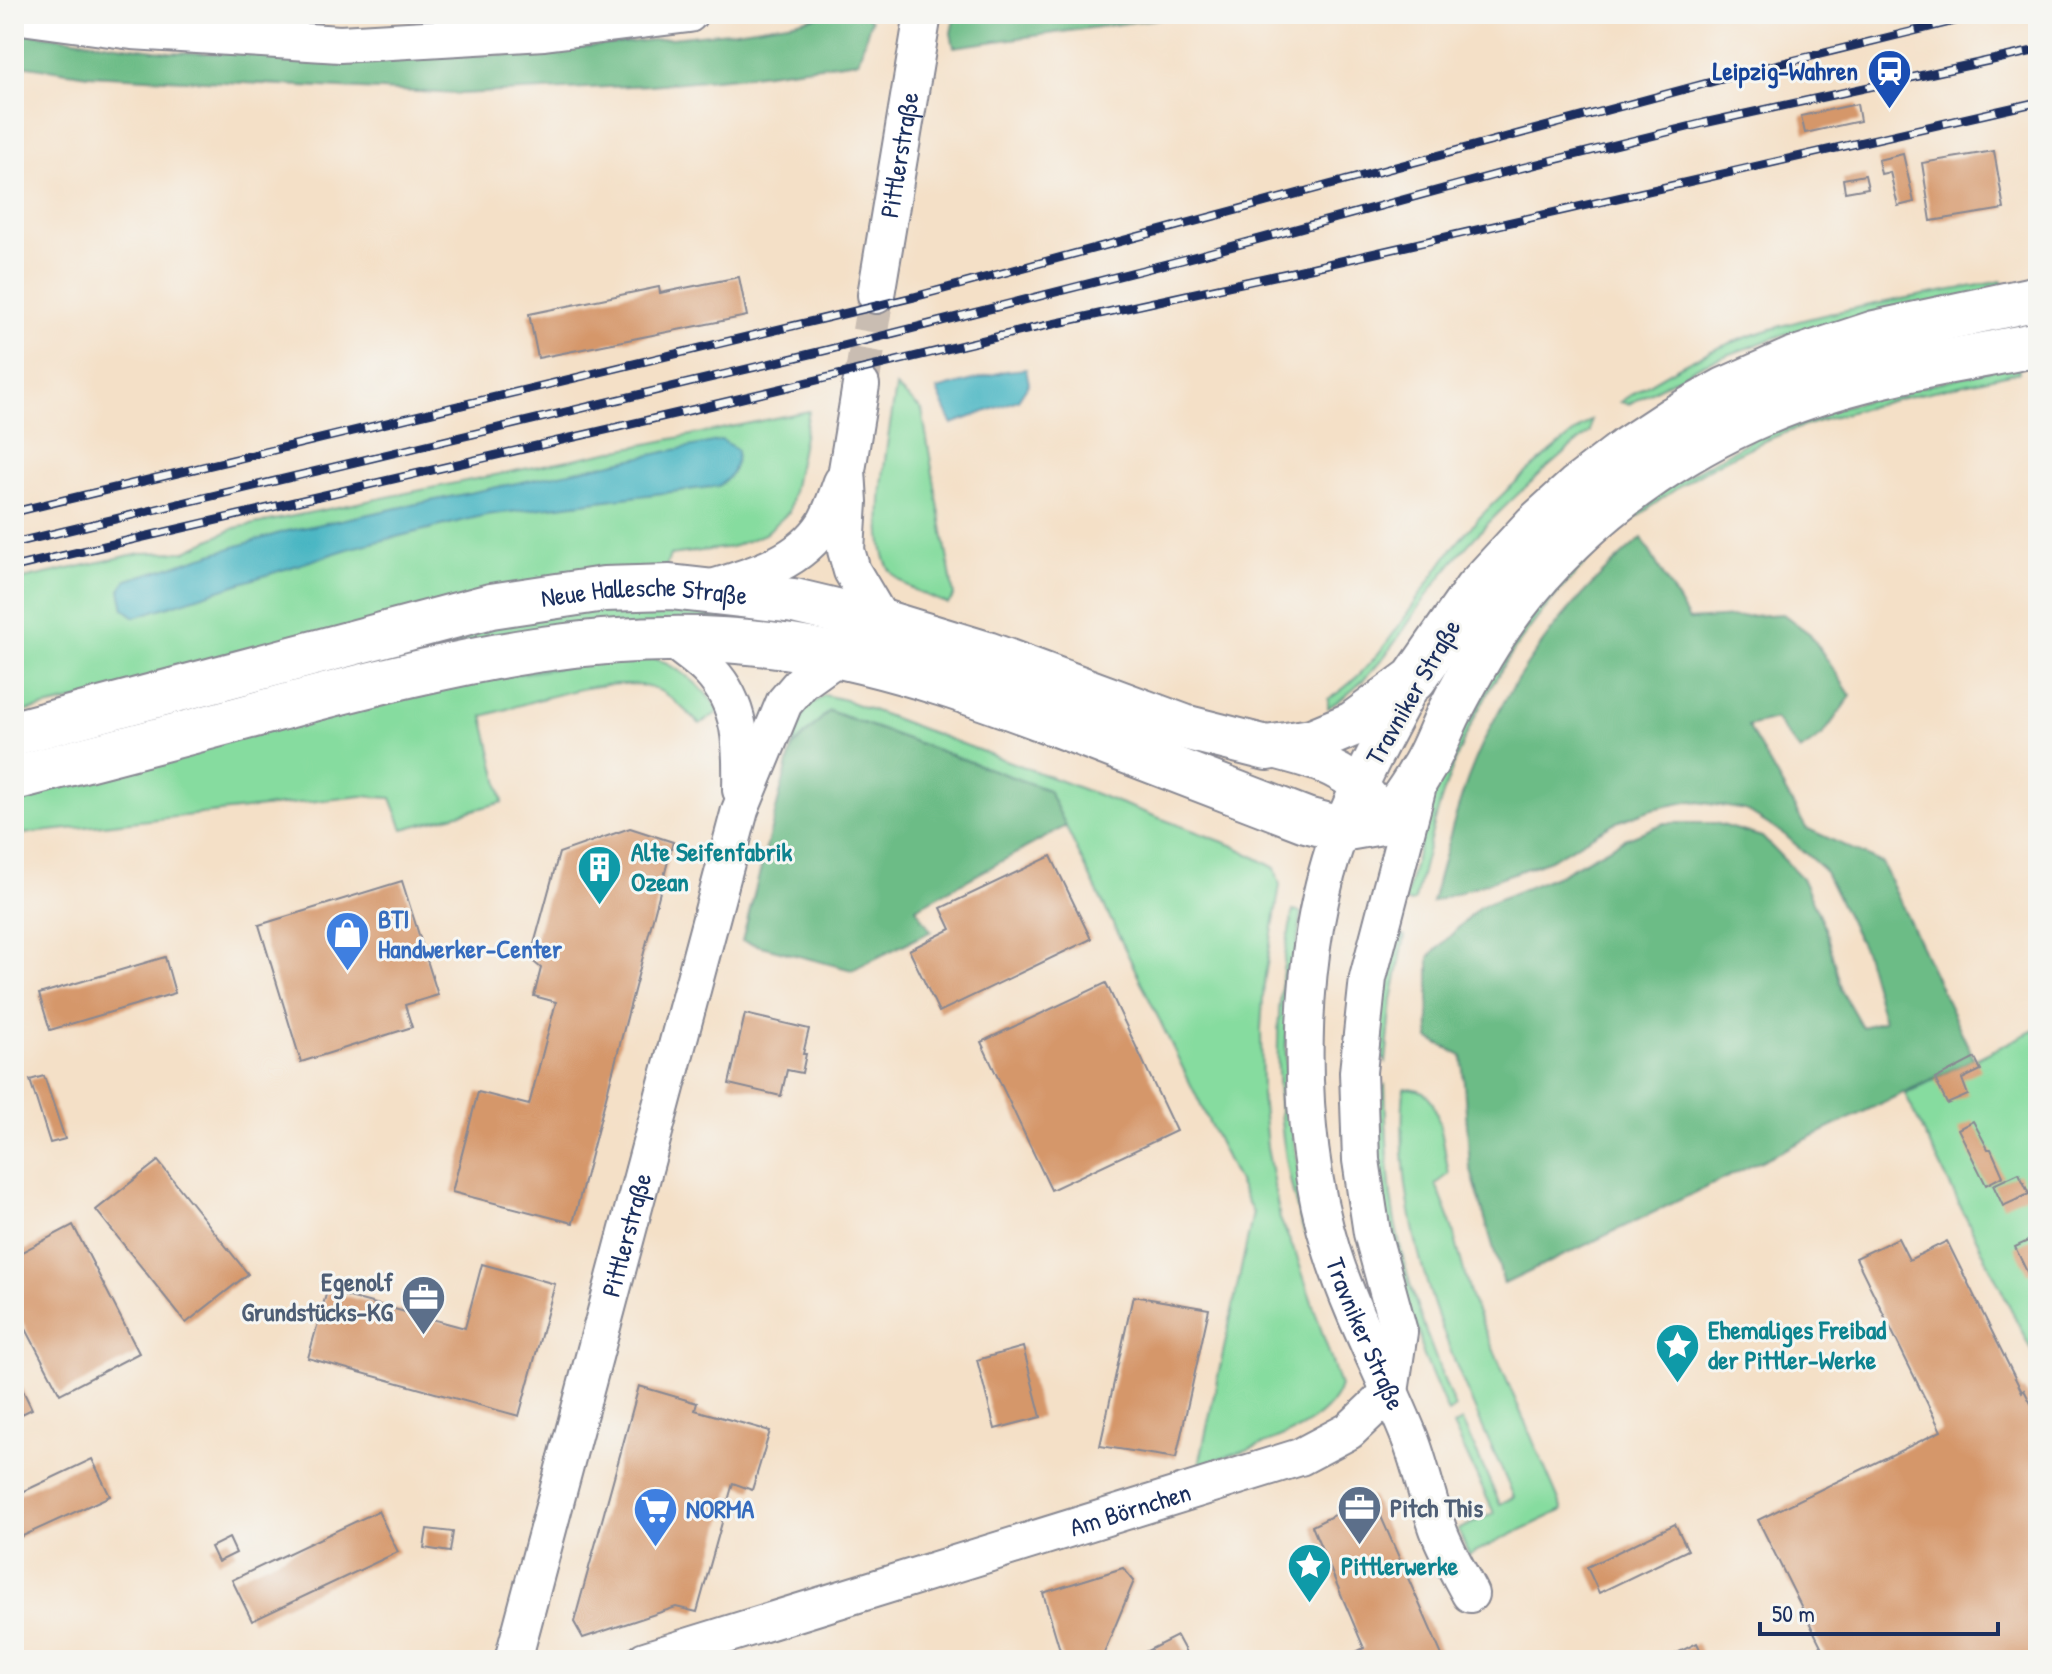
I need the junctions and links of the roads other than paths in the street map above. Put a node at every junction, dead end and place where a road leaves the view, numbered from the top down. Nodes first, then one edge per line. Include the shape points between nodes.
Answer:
1 (689, 14) edge
2 (923, 14) edge
3 (14, 15) edge
4 (71, 18) edge
5 (876, 295) tunnel mouth
6 (2038, 298) edge
7 (2038, 344) edge
8 (861, 385) tunnel mouth
9 (847, 470) junction
10 (707, 589) junction
11 (882, 622) junction
12 (671, 639) junction
13 (840, 655) junction
14 (1414, 679) junction
15 (737, 718) joint
16 (14, 733) edge
17 (1267, 748) junction
18 (1422, 770) junction
19 (14, 778) edge
20 (1361, 785) junction
21 (740, 810) junction
22 (1387, 821) junction
23 (1341, 829) junction
24 (1395, 868) junction
25 (1390, 1392) junction
26 (1470, 1594) dead end
27 (513, 1660) edge
28 (645, 1660) edge

1 - 4 street via 544,32 340,44 132,31
2 - 5 street, Pittlerstraße
3 - 4 street
6 - 14 main road, Travniker Straße via 1875,333 1793,360 1673,419 1536,525 1476,590
7 - 18 main road, Travniker Straße via 1830,389 1719,434 1660,468 1594,520 1512,608 1480,657
8 - 9 street
9 - 10 street via 826,521 811,541 768,568
9 - 11 street via 848,562
10 - 11 main road, Neue Hallesche Straße via 794,601
10 - 16 main road, Neue Hallesche Straße via 604,589 491,606
11 - 17 main road, Neue Hallesche Straße via 987,654 1184,727
12 - 13 main road, Neue Hallesche Straße
12 - 15 street, Neue Hallesche Straße via 709,670
12 - 19 main road, Neue Hallesche Straße via 585,641 406,675
13 - 21 street, Pittlerstraße via 802,682 784,703
13 - 23 main road, Neue Hallesche Straße via 981,696
14 - 17 main road via 1327,737
14 - 20 street, Travniker Straße
15 - 21 street, Pittlerstraße via 742,744
17 - 20 street via 1323,764
18 - 22 main road
18 - 24 street, Travniker Straße
20 - 22 street
20 - 23 street, Travniker Straße
21 - 27 street, Pittlerstraße
22 - 23 main road, Neue Hallesche Straße
22 - 24 street
23 - 25 street, Travniker Straße via 1309,968 1304,1069 1315,1179 1331,1247
24 - 25 street, Travniker Straße via 1368,978 1358,1072 1361,1160 1372,1233 1399,1332
25 - 26 street via 1411,1439 1439,1532
25 - 28 street, Am Börnchen via 1349,1431 1300,1457

